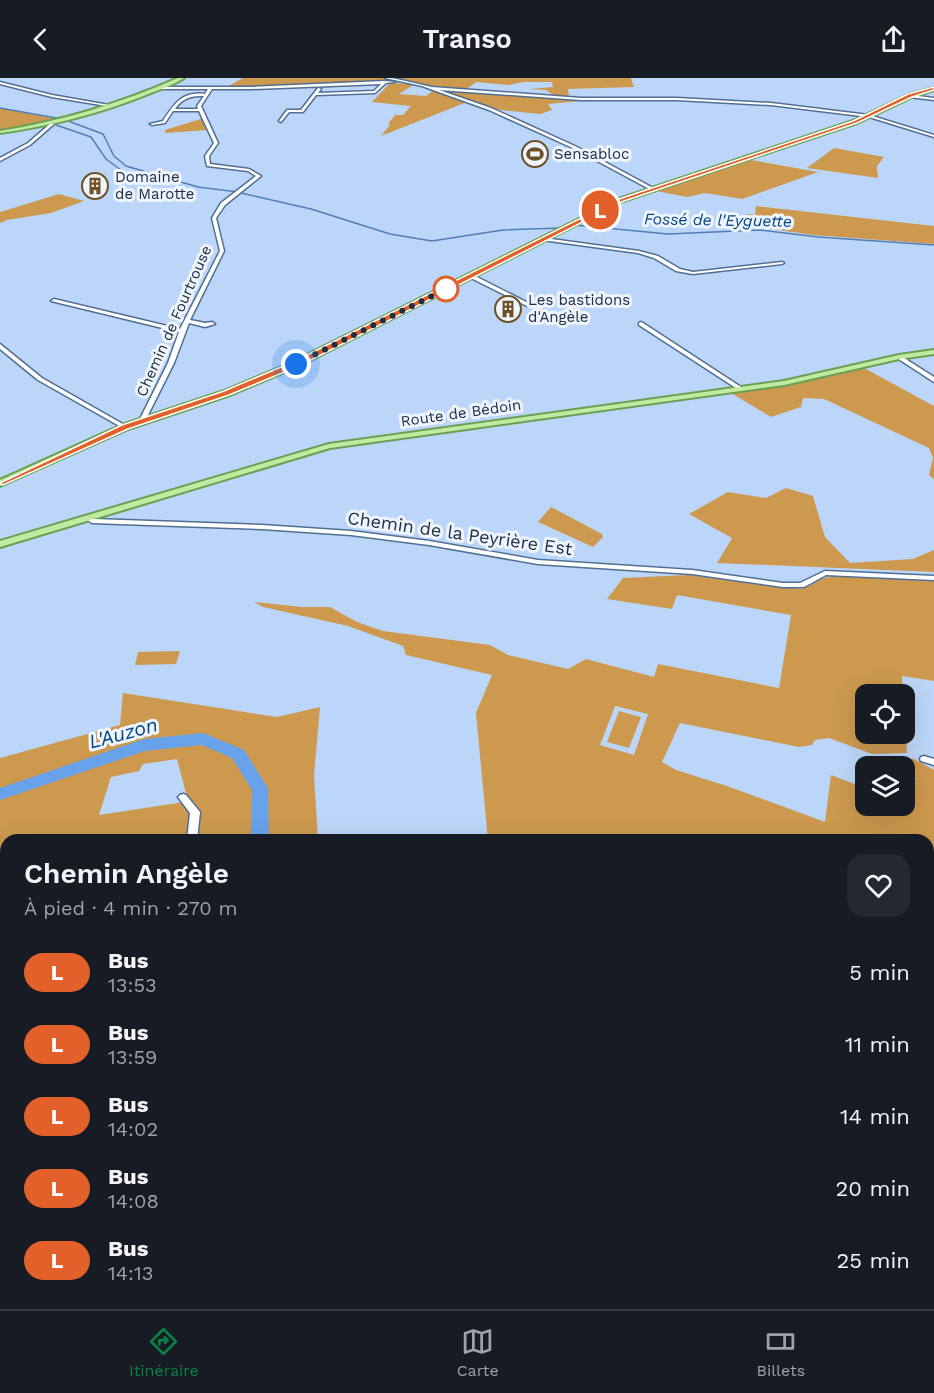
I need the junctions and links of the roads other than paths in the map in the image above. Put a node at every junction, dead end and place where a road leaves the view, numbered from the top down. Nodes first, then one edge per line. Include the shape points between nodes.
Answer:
1 (182, 78) edge
2 (386, 80) edge
3 (0, 83) edge
4 (322, 84) junction
5 (159, 88) junction
6 (211, 88) junction
7 (433, 88) junction
8 (934, 89) edge
9 (315, 94) junction
10 (207, 95) junction
11 (910, 96) junction
12 (934, 99) edge
13 (113, 106) junction
14 (172, 110) junction
15 (199, 110) junction
16 (869, 116) junction
17 (280, 121) dead end
18 (52, 124) junction
19 (153, 124) dead end
20 (0, 132) edge
21 (934, 136) edge
22 (0, 160) edge
23 (653, 190) junction
24 (544, 239) junction
25 (782, 263) dead end
26 (471, 276) junction
27 (54, 301) dead end
28 (529, 305) dead end
29 (188, 321) junction
30 (212, 324) dead end
31 (641, 324) dead end
32 (182, 331) junction
33 (0, 346) edge
34 (934, 352) edge
35 (899, 357) junction
36 (934, 380) edge
37 (741, 389) junction
38 (142, 421) junction
39 (125, 427) junction
40 (0, 483) edge
41 (88, 518) junction
42 (0, 544) edge
43 (934, 578) edge
44 (183, 798) dead end
45 (193, 834) edge

1 - 5 main road
2 - 4 street
2 - 7 street
2 - 9 street via 375,92
3 - 13 street
4 - 6 street
4 - 9 street
5 - 6 street
5 - 13 main road
6 - 10 street
7 - 16 street via 581,99 730,101
7 - 23 street via 576,148
8 - 11 main road
9 - 17 street via 302,111 288,111
10 - 14 street via 195,94
10 - 15 street
11 - 12 street
11 - 16 main road
13 - 18 main road
14 - 15 street
14 - 19 street via 164,122
15 - 29 street, Chemin de Fourtrouse via 216,143 207,156 208,165 249,170 259,176 224,204 214,218 222,251
16 - 21 street
16 - 23 main road
18 - 20 main road
18 - 22 street via 29,144
23 - 24 main road via 621,200
24 - 25 street via 639,252 693,273
24 - 26 main road
26 - 28 street
26 - 38 main road via 286,368
27 - 32 street
29 - 30 street
29 - 32 street, Chemin de Fourtrouse
31 - 37 street
32 - 38 street, Chemin de Fourtrouse
33 - 39 street via 40,379
34 - 35 main road, Route de Bédoin
35 - 36 street
35 - 37 main road, Route de Bédoin via 814,378
37 - 41 main road, Route de Bédoin via 329,446
38 - 39 main road
39 - 40 main road
41 - 42 main road, Route de Bédoin
41 - 43 street, Chemin de la Peyrière Est via 351,533 538,562 681,571 783,585 801,585 825,573
44 - 45 street via 195,812

